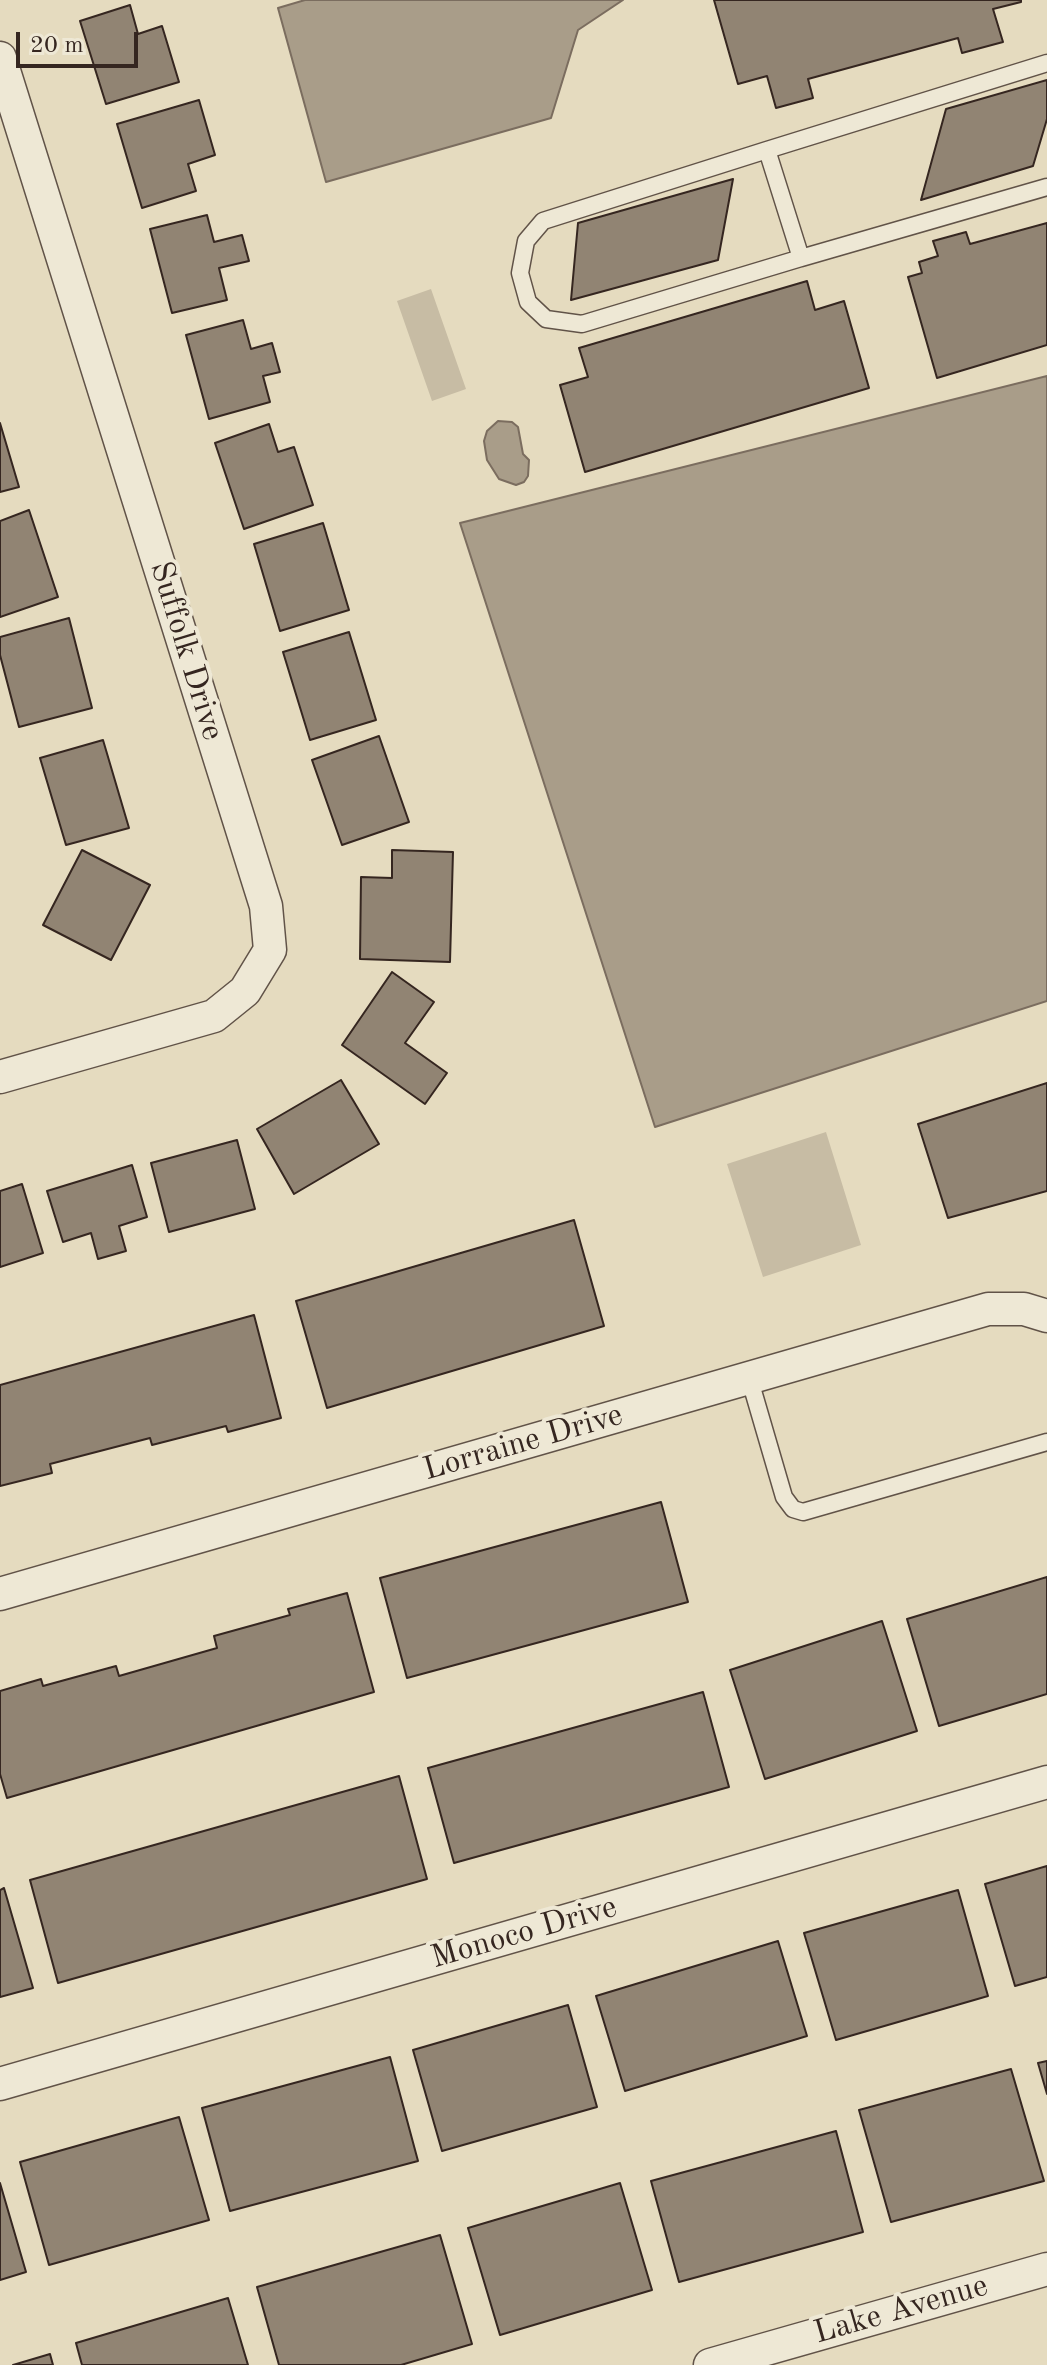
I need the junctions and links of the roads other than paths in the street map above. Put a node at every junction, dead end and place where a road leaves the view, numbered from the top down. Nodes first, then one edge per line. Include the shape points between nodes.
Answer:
1 (0, 58) edge
2 (1047, 63) edge
3 (767, 150) junction
4 (1047, 187) edge
5 (801, 258) junction
6 (0, 1077) edge
7 (1047, 1316) edge
8 (749, 1377) junction
9 (1047, 1442) edge
10 (0, 1594) edge
11 (1047, 1782) edge
12 (0, 2084) edge
13 (1047, 2269) edge
14 (710, 2365) edge

1 - 6 street, Suffolk Drive via 266,906 270,950 245,991 214,1016
2 - 3 lane
3 - 5 lane
3 - 5 lane via 543,221 526,241 520,273 528,302 546,319 582,324
4 - 5 lane
7 - 8 street, Lorraine Drive via 1024,1309 988,1309
8 - 9 lane via 784,1497 803,1512
8 - 10 street, Lorraine Drive
11 - 12 street, Monoco Drive
13 - 14 street, Lake Avenue

